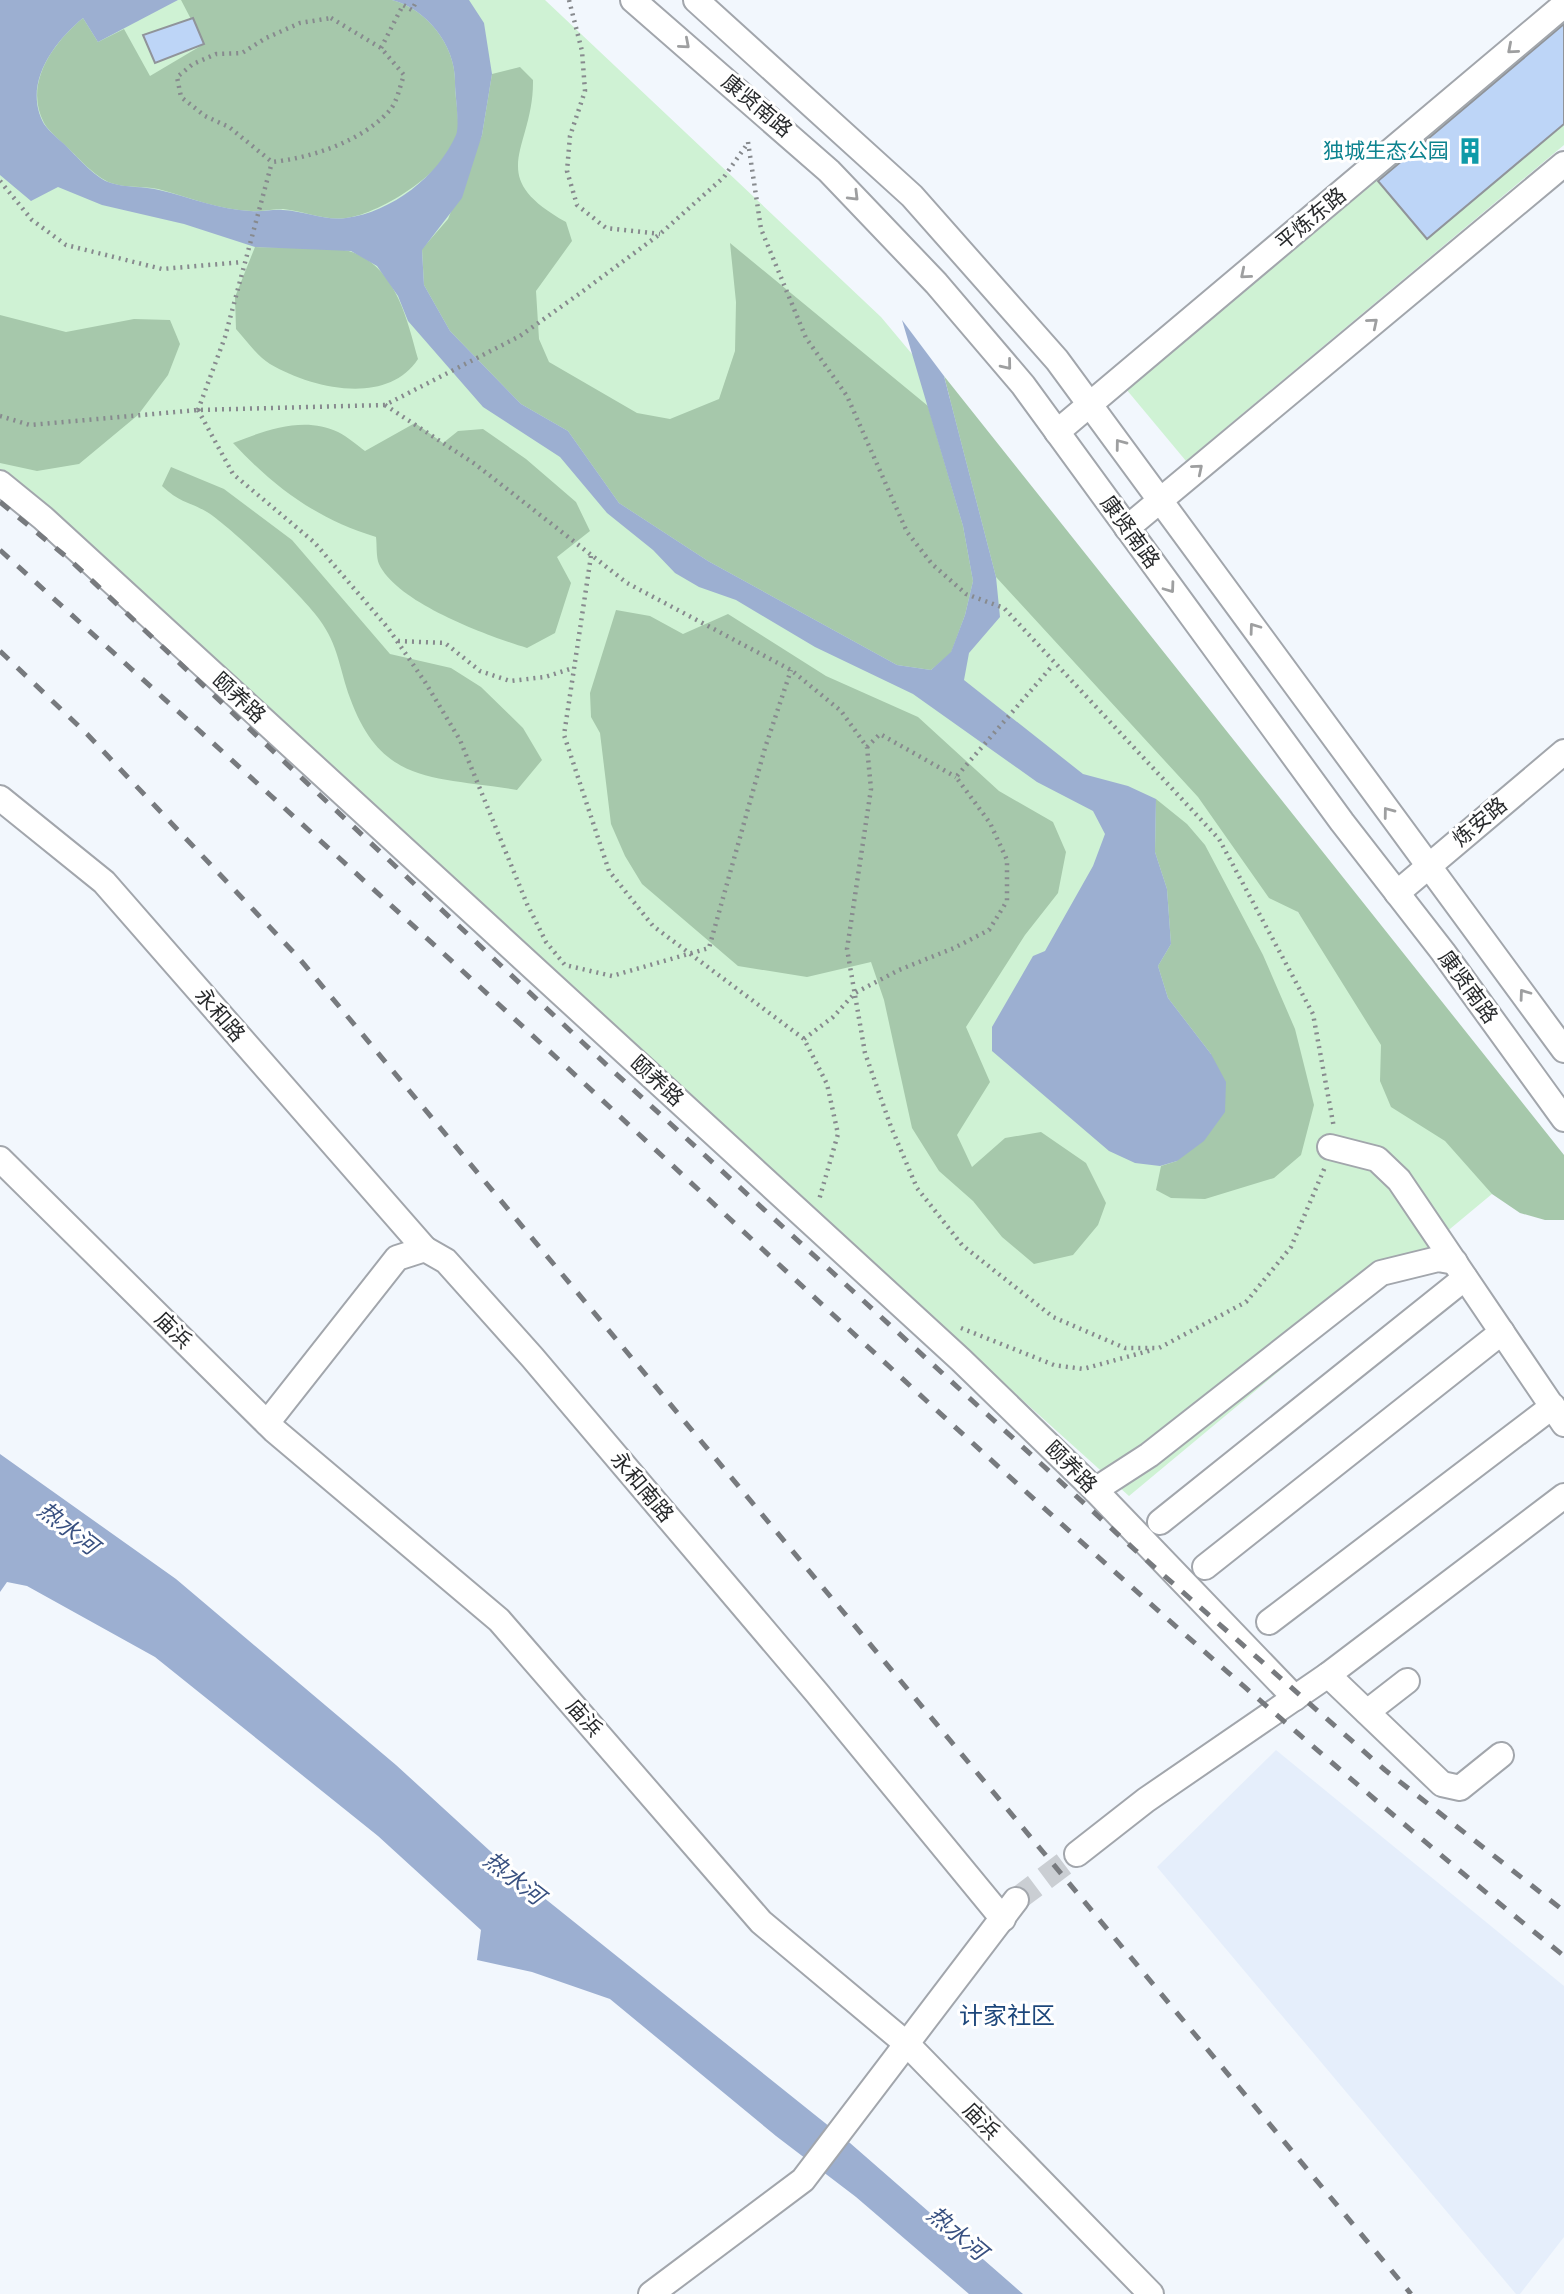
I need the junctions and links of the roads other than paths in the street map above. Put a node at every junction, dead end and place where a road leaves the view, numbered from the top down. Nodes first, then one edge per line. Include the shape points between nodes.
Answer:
1 (633, 0) edge
2 (696, 0) edge
3 (1564, 5) edge
4 (1564, 164) edge
5 (1090, 404) junction
6 (1057, 432) junction
7 (0, 483) edge
8 (1161, 500) junction
9 (1127, 528) junction
10 (1564, 752) edge
11 (0, 797) edge
12 (1429, 866) junction
13 (1397, 893) junction
14 (1564, 1050) edge
15 (1564, 1119) edge
16 (1330, 1147) road end
17 (0, 1159) edge
18 (425, 1249) junction
19 (1460, 1270) junction
20 (1502, 1332) junction
21 (1558, 1415) edge
22 (267, 1423) junction
23 (1095, 1490) junction
24 (1564, 1496) edge
25 (1160, 1522) dead end
26 (1205, 1567) dead end
27 (1269, 1622) dead end
28 (1328, 1675) junction
29 (1407, 1681) dead end
30 (1295, 1698) junction
31 (1367, 1713) junction
32 (1501, 1755) dead end
33 (1077, 1854) tunnel mouth
34 (908, 2045) junction
35 (656, 2290) edge
36 (1151, 2294) edge

1 -> 6 street, 康贤南路 via 800,142 872,213 982,335
2 - 5 street, 康贤南路 via 912,196 1006,299
3 -> 5 street, 平炼东路
8 -> 4 street
5 - 6 street, 平炼东路
8 -> 5 street, 康贤南路
6 - 9 street, 康贤南路
7 - 23 street, 颐养路 via 961,1360
8 - 9 street
12 -> 8 street, 康贤南路
9 -> 13 street, 康贤南路
10 - 12 street, 炼安路
11 - 18 street, 永和路 via 104,882
12 - 13 street, 炼安路
14 -> 12 street, 康贤南路
13 - 15 street, 康贤南路
16 - 19 street via 1377,1159 1399,1180
17 - 22 street, 庙浜
18 - 22 street via 397,1258
18 - 34 street, 永和南路 via 446,1261 532,1357 817,1693 1009,1910
19 - 20 street
19 - 23 street via 1438,1259 1381,1273 1149,1455
19 - 25 street
20 - 21 street
20 - 26 street
21 - 27 street
22 - 34 street, 庙浜 via 499,1620 761,1922
23 - 30 street, 颐养路
24 - 28 street
28 - 30 street
28 - 31 street
29 - 31 street
30 - 33 street via 1146,1800
31 - 32 street via 1442,1784 1460,1788
34 - 35 street via 803,2180
34 - 36 street, 庙浜

